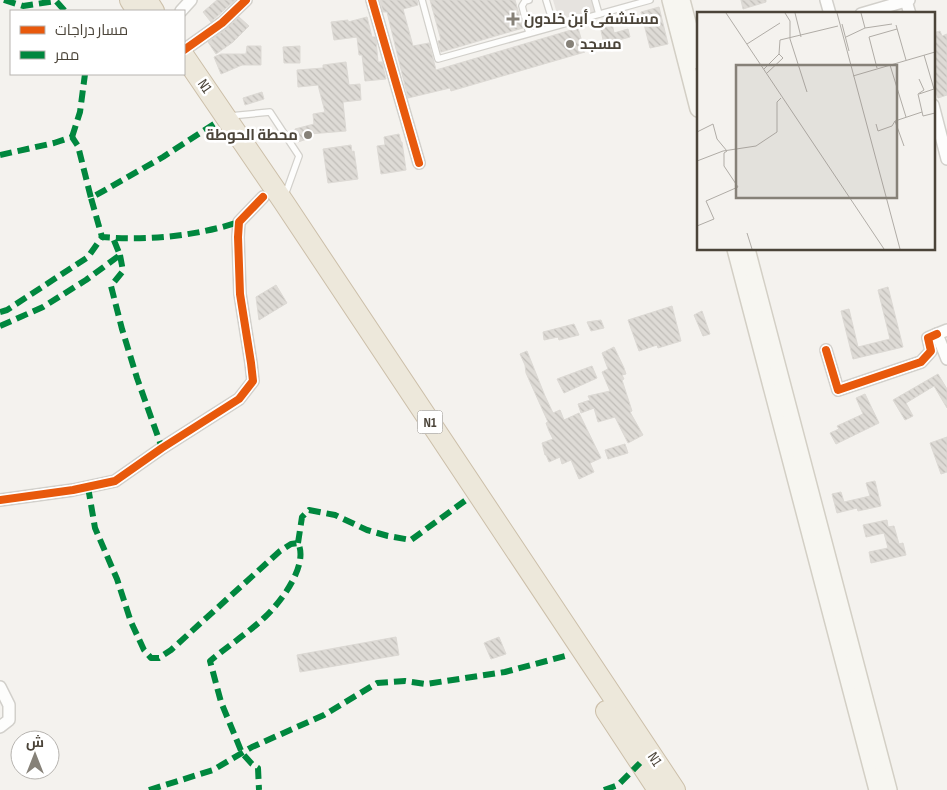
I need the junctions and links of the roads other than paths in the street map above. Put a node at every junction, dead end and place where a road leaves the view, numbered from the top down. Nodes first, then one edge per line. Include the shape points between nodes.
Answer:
1 (191, 0) edge
2 (246, 0) edge
3 (372, 0) edge
4 (422, 0) edge
5 (529, 0) edge
6 (546, 0) edge
7 (595, 0) edge
8 (650, 0) edge
9 (670, 0) edge
10 (682, 0) edge
11 (908, 0) edge
12 (181, 10) edge
13 (868, 12) edge
14 (599, 14) junction
15 (554, 26) junction
16 (529, 33) junction
17 (185, 49) edge
18 (185, 57) edge
19 (694, 63) edge
20 (181, 75) edge
21 (697, 98) edge
22 (934, 110) edge
23 (226, 116) junction
24 (947, 158) edge
25 (419, 163) dead end
26 (264, 197) junction
27 (283, 201) junction
28 (735, 250) edge
29 (747, 250) edge
30 (942, 332) edge
31 (826, 350) dead end
32 (947, 359) edge
33 (0, 500) edge
34 (826, 574) junction
35 (0, 687) edge
36 (0, 727) edge
37 (658, 790) edge
38 (675, 790) edge
39 (877, 790) edge
40 (889, 790) edge

1 - 12 street
2 - 17 street via 222,23
3 - 25 street
4 - 16 lane via 438,59
5 - 16 lane via 522,6
6 - 15 lane
7 - 14 lane
8 - 14 lane
9 - 19 main road
10 - 19 main road
11 - 13 street
14 - 15 lane
15 - 16 lane
18 - 23 highway, N1 / N1
19 - 21 main road
20 - 26 highway, N1
22 - 24 street
23 - 27 highway, N1 / N1
23 - 27 lane via 270,112 299,156
26 - 33 street via 240,222 238,237 240,294 252,382 239,399 115,480 73,490
26 - 37 highway, N1
27 - 38 highway, N1 / N1
28 - 34 main road
29 - 34 main road
30 - 31 street via 928,338 930,351 921,362 838,390
30 - 32 street
34 - 39 main road
34 - 40 main road
35 - 36 street via 9,705 9,720

